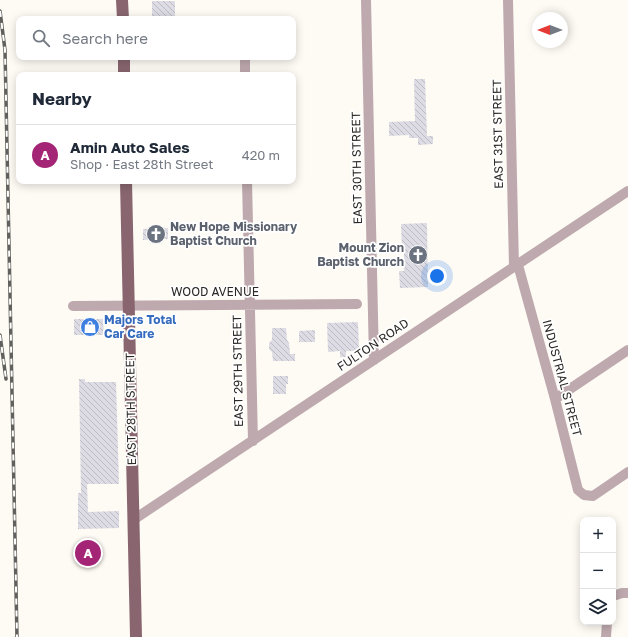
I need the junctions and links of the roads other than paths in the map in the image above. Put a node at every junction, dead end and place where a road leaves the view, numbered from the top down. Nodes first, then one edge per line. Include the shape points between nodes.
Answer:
1 (122, 0) edge
2 (366, 0) edge
3 (508, 0) edge
4 (123, 16) edge
5 (124, 60) edge
6 (245, 60) edge
7 (124, 72) edge
8 (245, 72) edge
9 (126, 184) edge
10 (247, 184) edge
11 (628, 191) edge
12 (516, 266) junction
13 (357, 304) dead end
14 (250, 305) junction
15 (73, 306) dead end
16 (129, 306) junction
17 (628, 350) edge
18 (374, 360) junction
19 (555, 399) junction
20 (253, 441) junction
21 (628, 472) edge
22 (133, 520) junction
23 (628, 594) edge
24 (616, 595) edge
25 (607, 625) edge
26 (136, 637) edge
27 (606, 637) edge

1 - 4 main road
2 - 18 street, EAST 30TH STREET
3 - 12 street, EAST 31ST STREET
5 - 7 main road
6 - 8 street
9 - 16 main road, EAST 28TH STREET
10 - 14 street, EAST 29TH STREET
11 - 12 street, FULTON ROAD
12 - 18 street, FULTON ROAD
12 - 19 street, INDUSTRIAL STREET
13 - 14 street, WOOD AVENUE
14 - 16 street, WOOD AVENUE
14 - 20 street, EAST 29TH STREET
15 - 16 street, WOOD AVENUE
16 - 22 main road, EAST 28TH STREET
17 - 19 street
18 - 20 street, FULTON ROAD
19 - 21 street, INDUSTRIAL STREET via 579,491 584,495 593,496
20 - 22 street, FULTON ROAD
22 - 26 main road, EAST 28TH STREET
23 - 24 street
25 - 27 street

